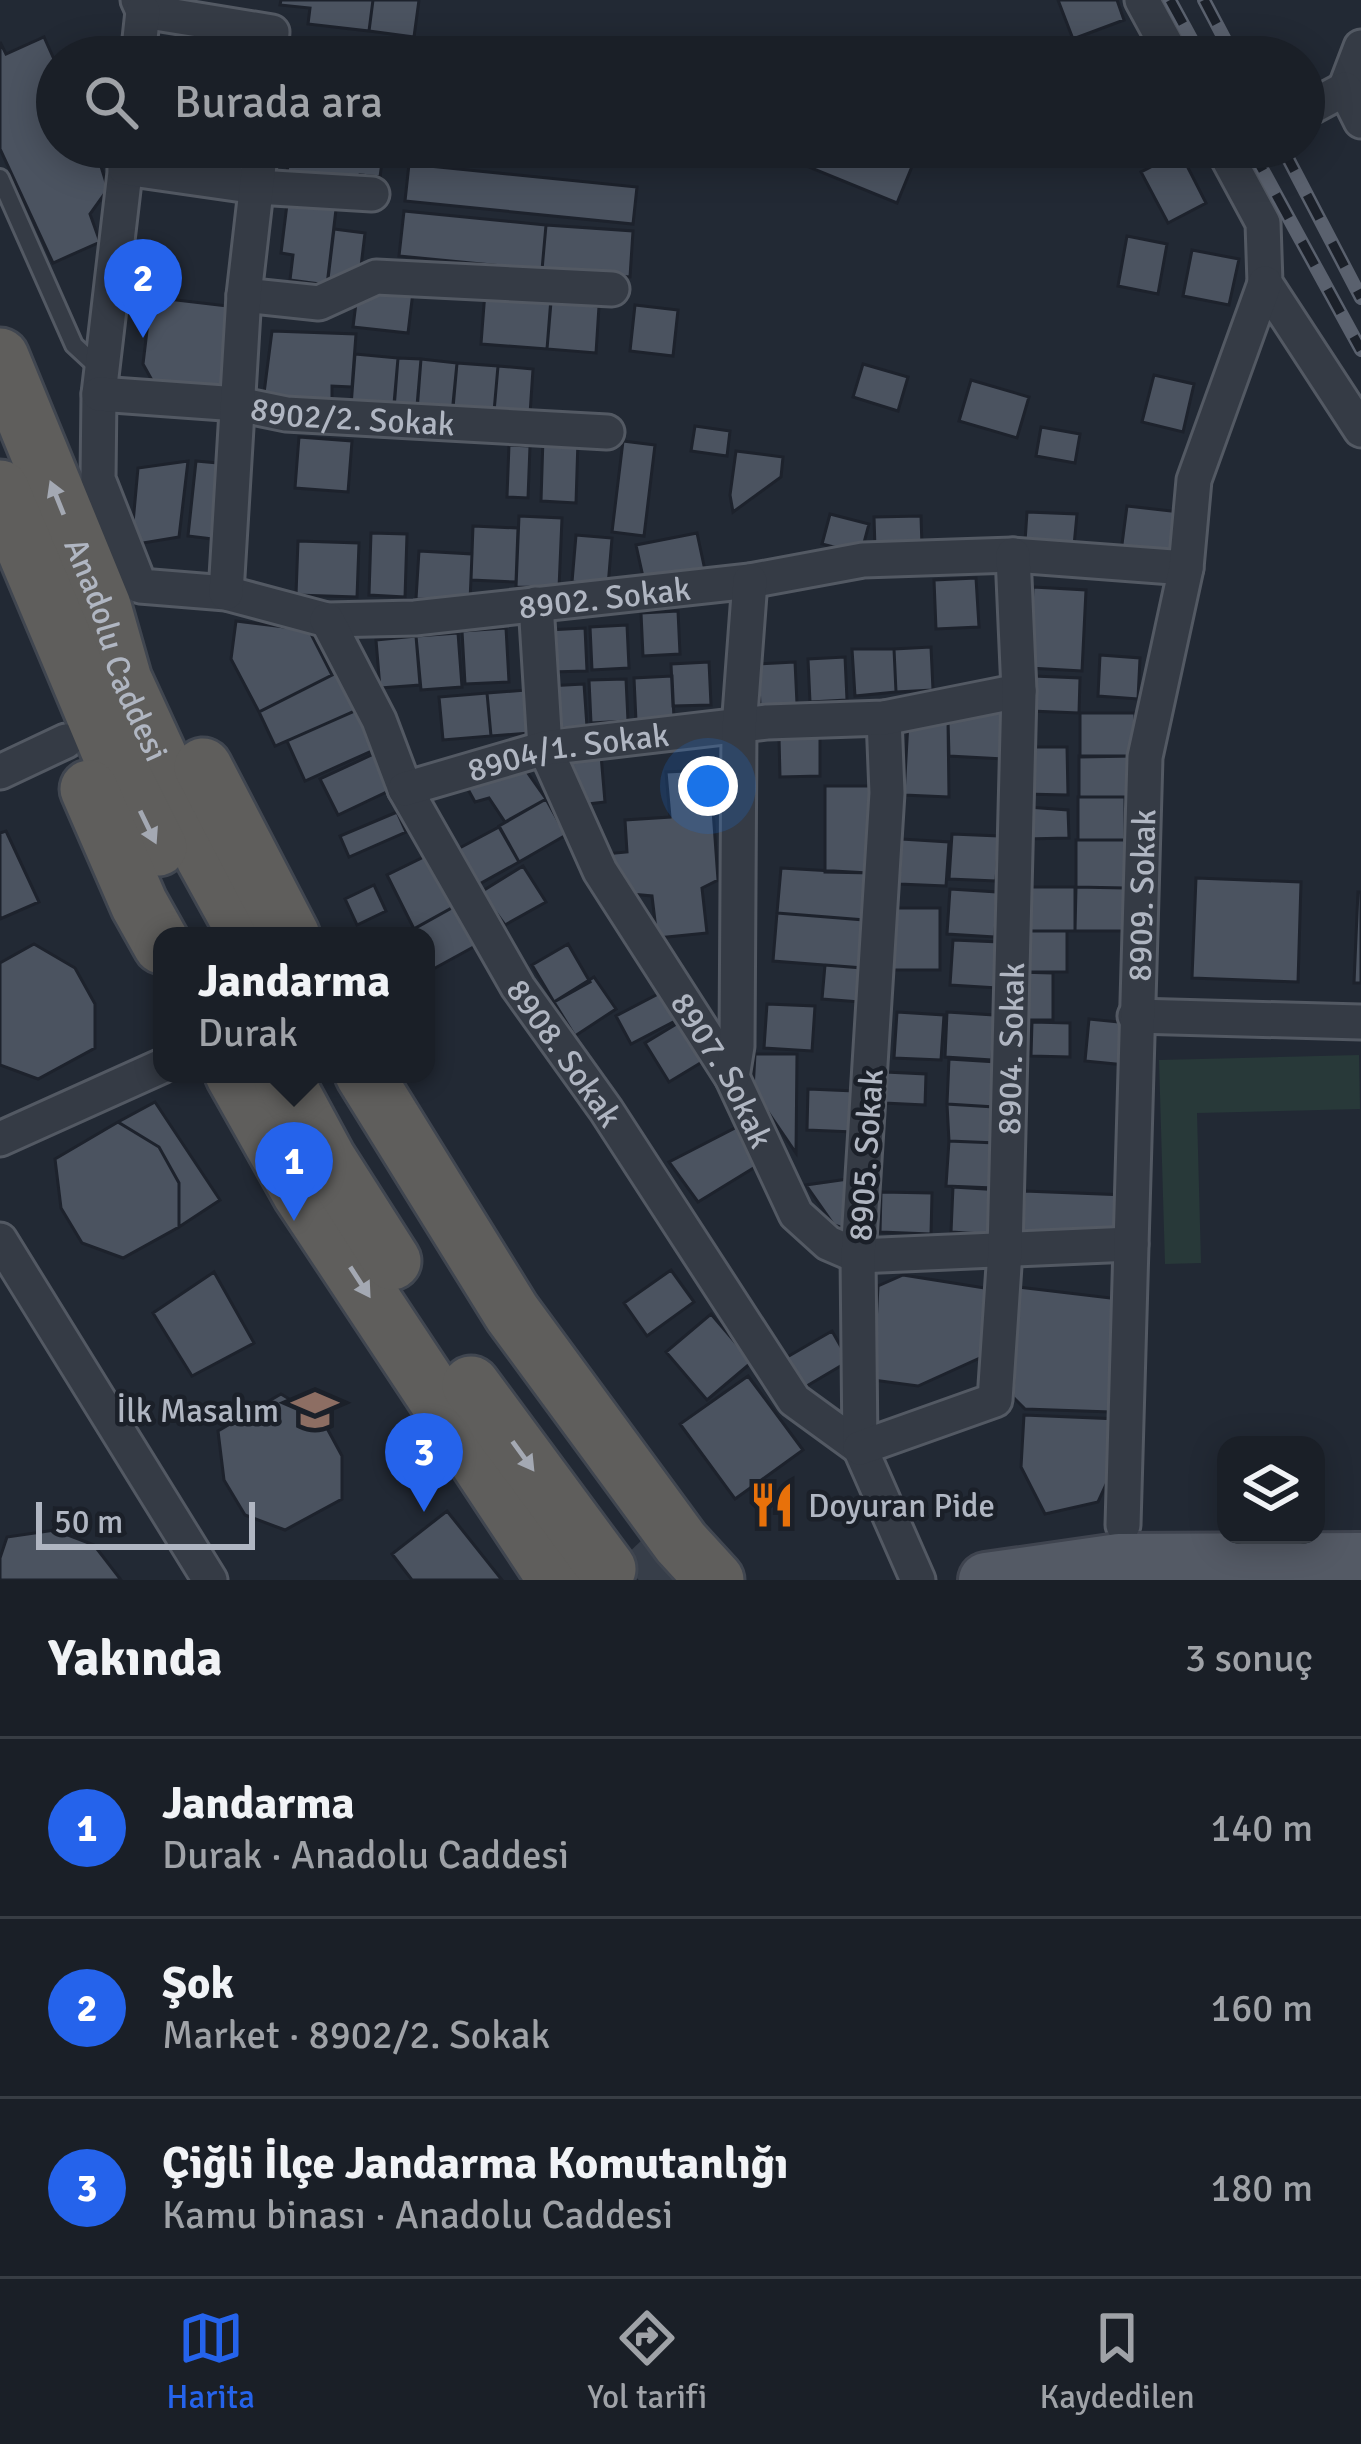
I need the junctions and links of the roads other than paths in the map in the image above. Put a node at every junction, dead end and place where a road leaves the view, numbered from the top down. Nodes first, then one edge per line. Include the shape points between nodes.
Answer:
1 (1142, 0) edge
2 (140, 6) edge
3 (139, 36) edge
4 (241, 36) edge
5 (1162, 36) edge
6 (1361, 47) edge
7 (1345, 88) junction
8 (1325, 99) edge
9 (1361, 122) edge
10 (125, 168) edge
11 (171, 168) edge
12 (259, 168) edge
13 (1233, 168) edge
14 (0, 178) edge
15 (257, 187) junction
16 (372, 194) dead end
17 (1265, 283) junction
18 (612, 290) dead end
19 (244, 295) junction
20 (0, 357) edge
21 (101, 382) junction
22 (238, 404) junction
23 (1361, 430) edge
24 (607, 432) dead end
25 (0, 489) edge
26 (0, 537) edge
27 (1013, 555) junction
28 (1186, 568) junction
29 (750, 581) junction
30 (226, 593) junction
31 (536, 604) junction
32 (102, 606) junction
33 (327, 620) junction
34 (1019, 692) junction
35 (884, 718) junction
36 (739, 728) junction
37 (66, 740) junction
38 (545, 748) junction
39 (0, 772) edge
40 (405, 789) junction
41 (200, 927) edge
42 (243, 927) edge
43 (286, 927) edge
44 (153, 929) edge
45 (1136, 1016) junction
46 (1361, 1022) edge
47 (153, 1070) edge
48 (732, 1077) junction
49 (239, 1083) edge
50 (286, 1083) edge
51 (330, 1083) edge
52 (370, 1083) edge
53 (0, 1139) edge
54 (0, 1240) edge
55 (1131, 1244) junction
56 (1004, 1251) junction
57 (858, 1256) junction
58 (860, 1448) junction
59 (1123, 1525) junction
60 (1217, 1525) edge
61 (1325, 1525) edge
62 (1361, 1525) edge
63 (1361, 1560) edge
64 (648, 1566) edge
65 (210, 1580) edge
66 (918, 1580) edge
67 (949, 1580) edge
68 (986, 1580) edge

1 - 5 street
2 - 3 street
2 - 4 street
6 - 7 street
7 - 8 street
7 - 9 street
10 - 21 street
11 - 15 street
12 - 15 street
13 - 17 street via 1263,223
14 - 21 lane via 74,344
15 - 16 street
15 - 19 street
17 - 23 street
17 - 28 street, 8909. Sokak via 1194,480
18 - 19 street via 376,277 319,303
19 - 22 street
32 -> 20 highway, Anadolu Caddesi
21 - 22 street, 8902/2. Sokak
21 - 30 street, 8902. Sokak via 98,479 140,586
22 - 24 street, 8902/2. Sokak via 286,414
22 - 30 street
25 -> 41 highway, Anadolu Caddesi via 112,753
26 - 37 highway
27 - 28 street, 8902. Sokak
27 - 29 street, 8902. Sokak via 862,560
27 - 34 street, 8904. Sokak
28 - 45 street, 8909. Sokak via 1144,757
29 - 31 street, 8902. Sokak
29 - 36 street
30 - 33 street, 8902. Sokak
31 - 33 street, 8902. Sokak
31 - 38 street, 8907. Sokak
32 - 42 highway, Anadolu Caddesi via 123,680
32 - 43 highway via 200,760
33 - 40 street, 8908. Sokak
34 - 35 street, 8904/1. Sokak
34 - 56 street, 8904. Sokak
35 - 36 street, 8904/1. Sokak
35 - 57 street, 8905. Sokak via 887,793
36 - 38 street, 8904/1. Sokak
36 - 48 street
37 - 39 street
37 - 44 highway
38 - 40 street, 8904/1. Sokak
38 - 48 street, 8907. Sokak via 600,871
40 - 58 street, 8908. Sokak via 518,987 794,1400
45 - 46 street
45 - 55 street, 8909. Sokak
47 - 53 street
48 - 57 street, 8907. Sokak via 796,1214 828,1244
49 -> 64 highway via 301,1193
50 -> 64 highway via 465,1377
51 - 64 highway via 484,1330
52 - 64 highway via 512,1313
54 - 65 street
55 - 56 street
55 - 59 street, 8909. Sokak
56 - 57 street
56 - 58 street, 8904. Sokak via 994,1400
57 - 58 street, 8905. Sokak
58 - 66 street, 8905. Sokak
59 - 60 main road
59 - 67 main road via 1001,1555
61 - 62 main road
63 - 68 main road via 1119,1562

